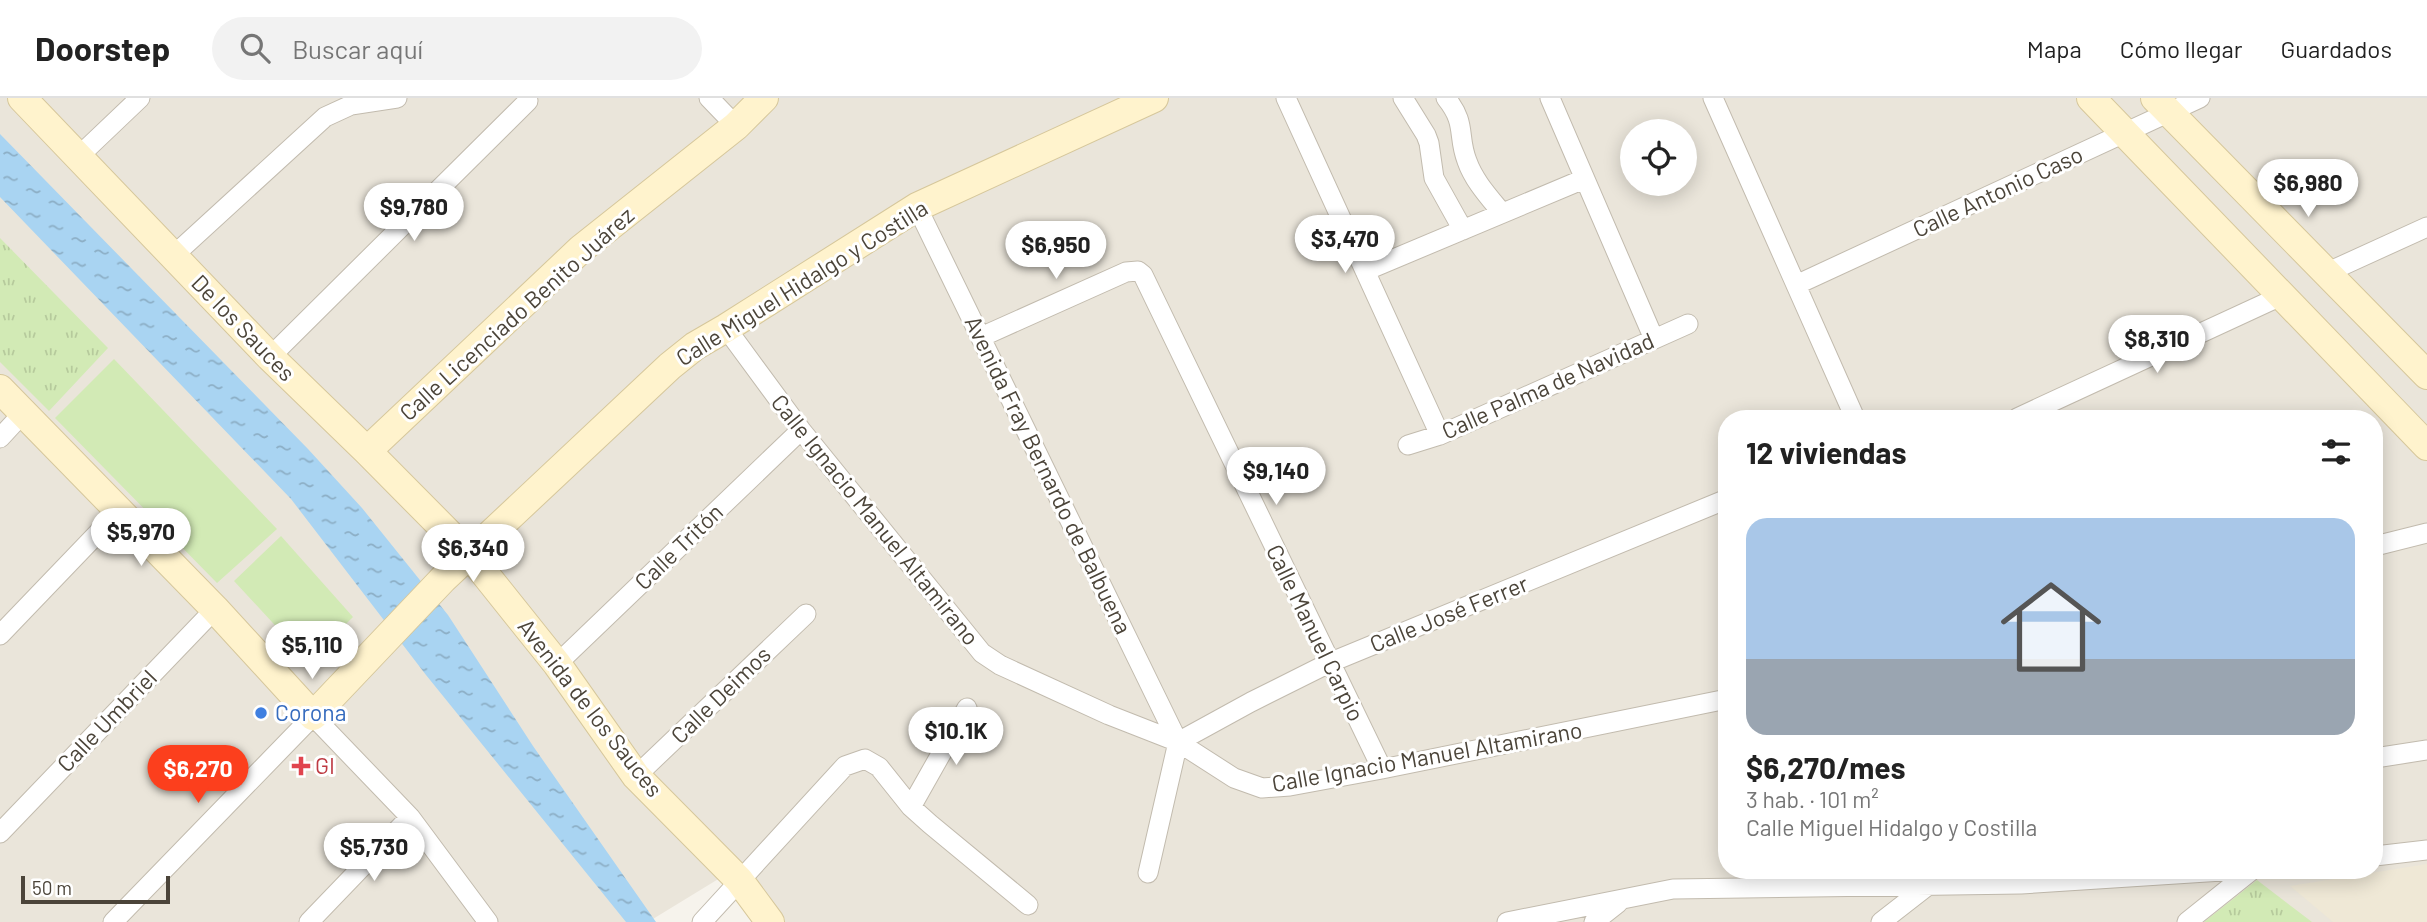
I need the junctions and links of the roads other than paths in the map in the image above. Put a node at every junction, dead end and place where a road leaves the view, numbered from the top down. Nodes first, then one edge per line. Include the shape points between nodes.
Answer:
1 (23, 98) edge
2 (140, 98) edge
3 (397, 98) edge
4 (709, 98) edge
5 (764, 98) edge
6 (1286, 98) edge
7 (1403, 98) edge
8 (1446, 98) edge
9 (1550, 98) edge
10 (1713, 98) edge
11 (2091, 98) edge
12 (2200, 98) edge
13 (528, 101) dead end
14 (1143, 101) edge
15 (2162, 105) edge
16 (736, 126) junction
17 (2125, 133) junction
18 (78, 158) junction
19 (1584, 179) junction
20 (917, 207) junction
21 (1502, 213) junction
22 (2427, 227) edge
23 (1463, 230) junction
24 (173, 256) junction
25 (1365, 271) junction
26 (2326, 273) junction
27 (1796, 285) junction
28 (2281, 296) junction
29 (1688, 324) dead end
30 (726, 328) junction
31 (981, 337) junction
32 (1654, 339) junction
33 (271, 357) junction
34 (2427, 374) edge
35 (0, 389) edge
36 (1851, 410) edge
37 (2034, 410) edge
38 (24, 412) junction
39 (801, 430) junction
40 (1440, 435) junction
41 (0, 438) edge
42 (1408, 445) dead end
43 (2427, 446) edge
44 (367, 451) junction
45 (1718, 503) edge
46 (119, 511) junction
47 (2427, 533) edge
48 (2383, 545) edge
49 (469, 554) junction
50 (215, 609) junction
51 (806, 614) dead end
52 (0, 635) edge
53 (1329, 663) junction
54 (558, 664) junction
55 (1718, 701) edge
56 (967, 708) dead end
57 (313, 716) junction
58 (1178, 743) junction
59 (2427, 750) edge
60 (2383, 757) edge
61 (1382, 769) junction
62 (636, 776) junction
63 (911, 807) junction
64 (410, 817) junction
65 (0, 833) edge
66 (2427, 850) edge
67 (2383, 855) edge
68 (1148, 873) dead end
69 (2002, 879) edge
70 (2241, 879) edge
71 (739, 880) junction
72 (1926, 887) junction
73 (1622, 900) junction
74 (1028, 905) dead end
75 (113, 922) edge
76 (309, 922) edge
77 (488, 922) edge
78 (702, 922) edge
79 (770, 922) edge
80 (1507, 922) edge
81 (1594, 922) edge
82 (1881, 922) edge
83 (2188, 922) edge

1 - 18 main road, De los Sauces
2 - 18 street
3 - 24 street via 351,105 326,117
4 - 16 street
5 - 16 main road, Calle Licenciado Benito Juárez
6 - 25 street
7 - 23 street via 1426,135 1434,178
8 - 21 street via 1459,117 1467,161
9 - 19 street
10 - 27 street
11 - 17 main road
12 - 15 street, Calle Antonio Caso
13 - 33 street
14 - 20 main road, Calle Miguel Hidalgo y Costilla
15 - 17 street, Calle Antonio Caso
15 - 26 main road
16 - 44 main road, Calle Licenciado Benito Juárez via 581,249
17 - 27 street, Calle Antonio Caso
17 - 28 main road
18 - 24 main road, De los Sauces
19 - 21 street
19 - 32 street
20 - 30 main road, Calle Miguel Hidalgo y Costilla
20 - 31 street, Avenida Fray Bernardo de Balbuena
21 - 23 street
22 - 26 street
23 - 25 street
24 - 33 main road, De los Sauces
25 - 40 street
26 - 34 main road
27 - 36 street
28 - 37 street
28 - 43 main road
29 - 32 street, Calle Palma de Navidad
30 - 39 street, Calle Ignacio Manuel Altamirano
30 - 49 main road, Calle Miguel Hidalgo y Costilla via 670,366
31 - 53 street, Calle Manuel Carpio via 1126,272 1143,275
31 - 58 street, Avenida Fray Bernardo de Balbuena
32 - 40 street, Calle Palma de Navidad
33 - 44 main road, De los Sauces
35 - 38 main road
38 - 41 street
38 - 46 main road
39 - 54 street, Calle Tritón
39 - 58 street, Calle Ignacio Manuel Altamirano via 982,653
40 - 42 street, Calle Palma de Navidad
44 - 49 main road, De los Sauces
45 - 53 street, Calle José Ferrer
46 - 50 main road
46 - 52 street
47 - 48 street
49 - 54 main road, Avenida de los Sauces
49 - 57 main road, Calle Miguel Hidalgo y Costilla
50 - 57 main road
50 - 65 street, Calle Umbriel
51 - 62 street, Calle Deimos
53 - 58 street, Calle José Ferrer
53 - 61 street, Calle Manuel Carpio
54 - 62 main road, Avenida de los Sauces
55 - 61 street, Calle Ignacio Manuel Altamirano
56 - 63 street
57 - 64 street
57 - 75 street, Calle Miguel Hidalgo y Costilla
58 - 61 street, Calle Ignacio Manuel Altamirano via 1234,778 1262,788
58 - 68 street
59 - 60 street
62 - 71 main road, Avenida de los Sauces
63 - 71 street via 875,764 865,759 853,762
63 - 74 street
64 - 76 street
64 - 77 street
66 - 67 street
69 - 72 street
70 - 83 street
71 - 78 street
71 - 79 main road, Avenida de los Sauces
72 - 73 street via 1673,889
72 - 82 street
73 - 80 street
73 - 81 street

